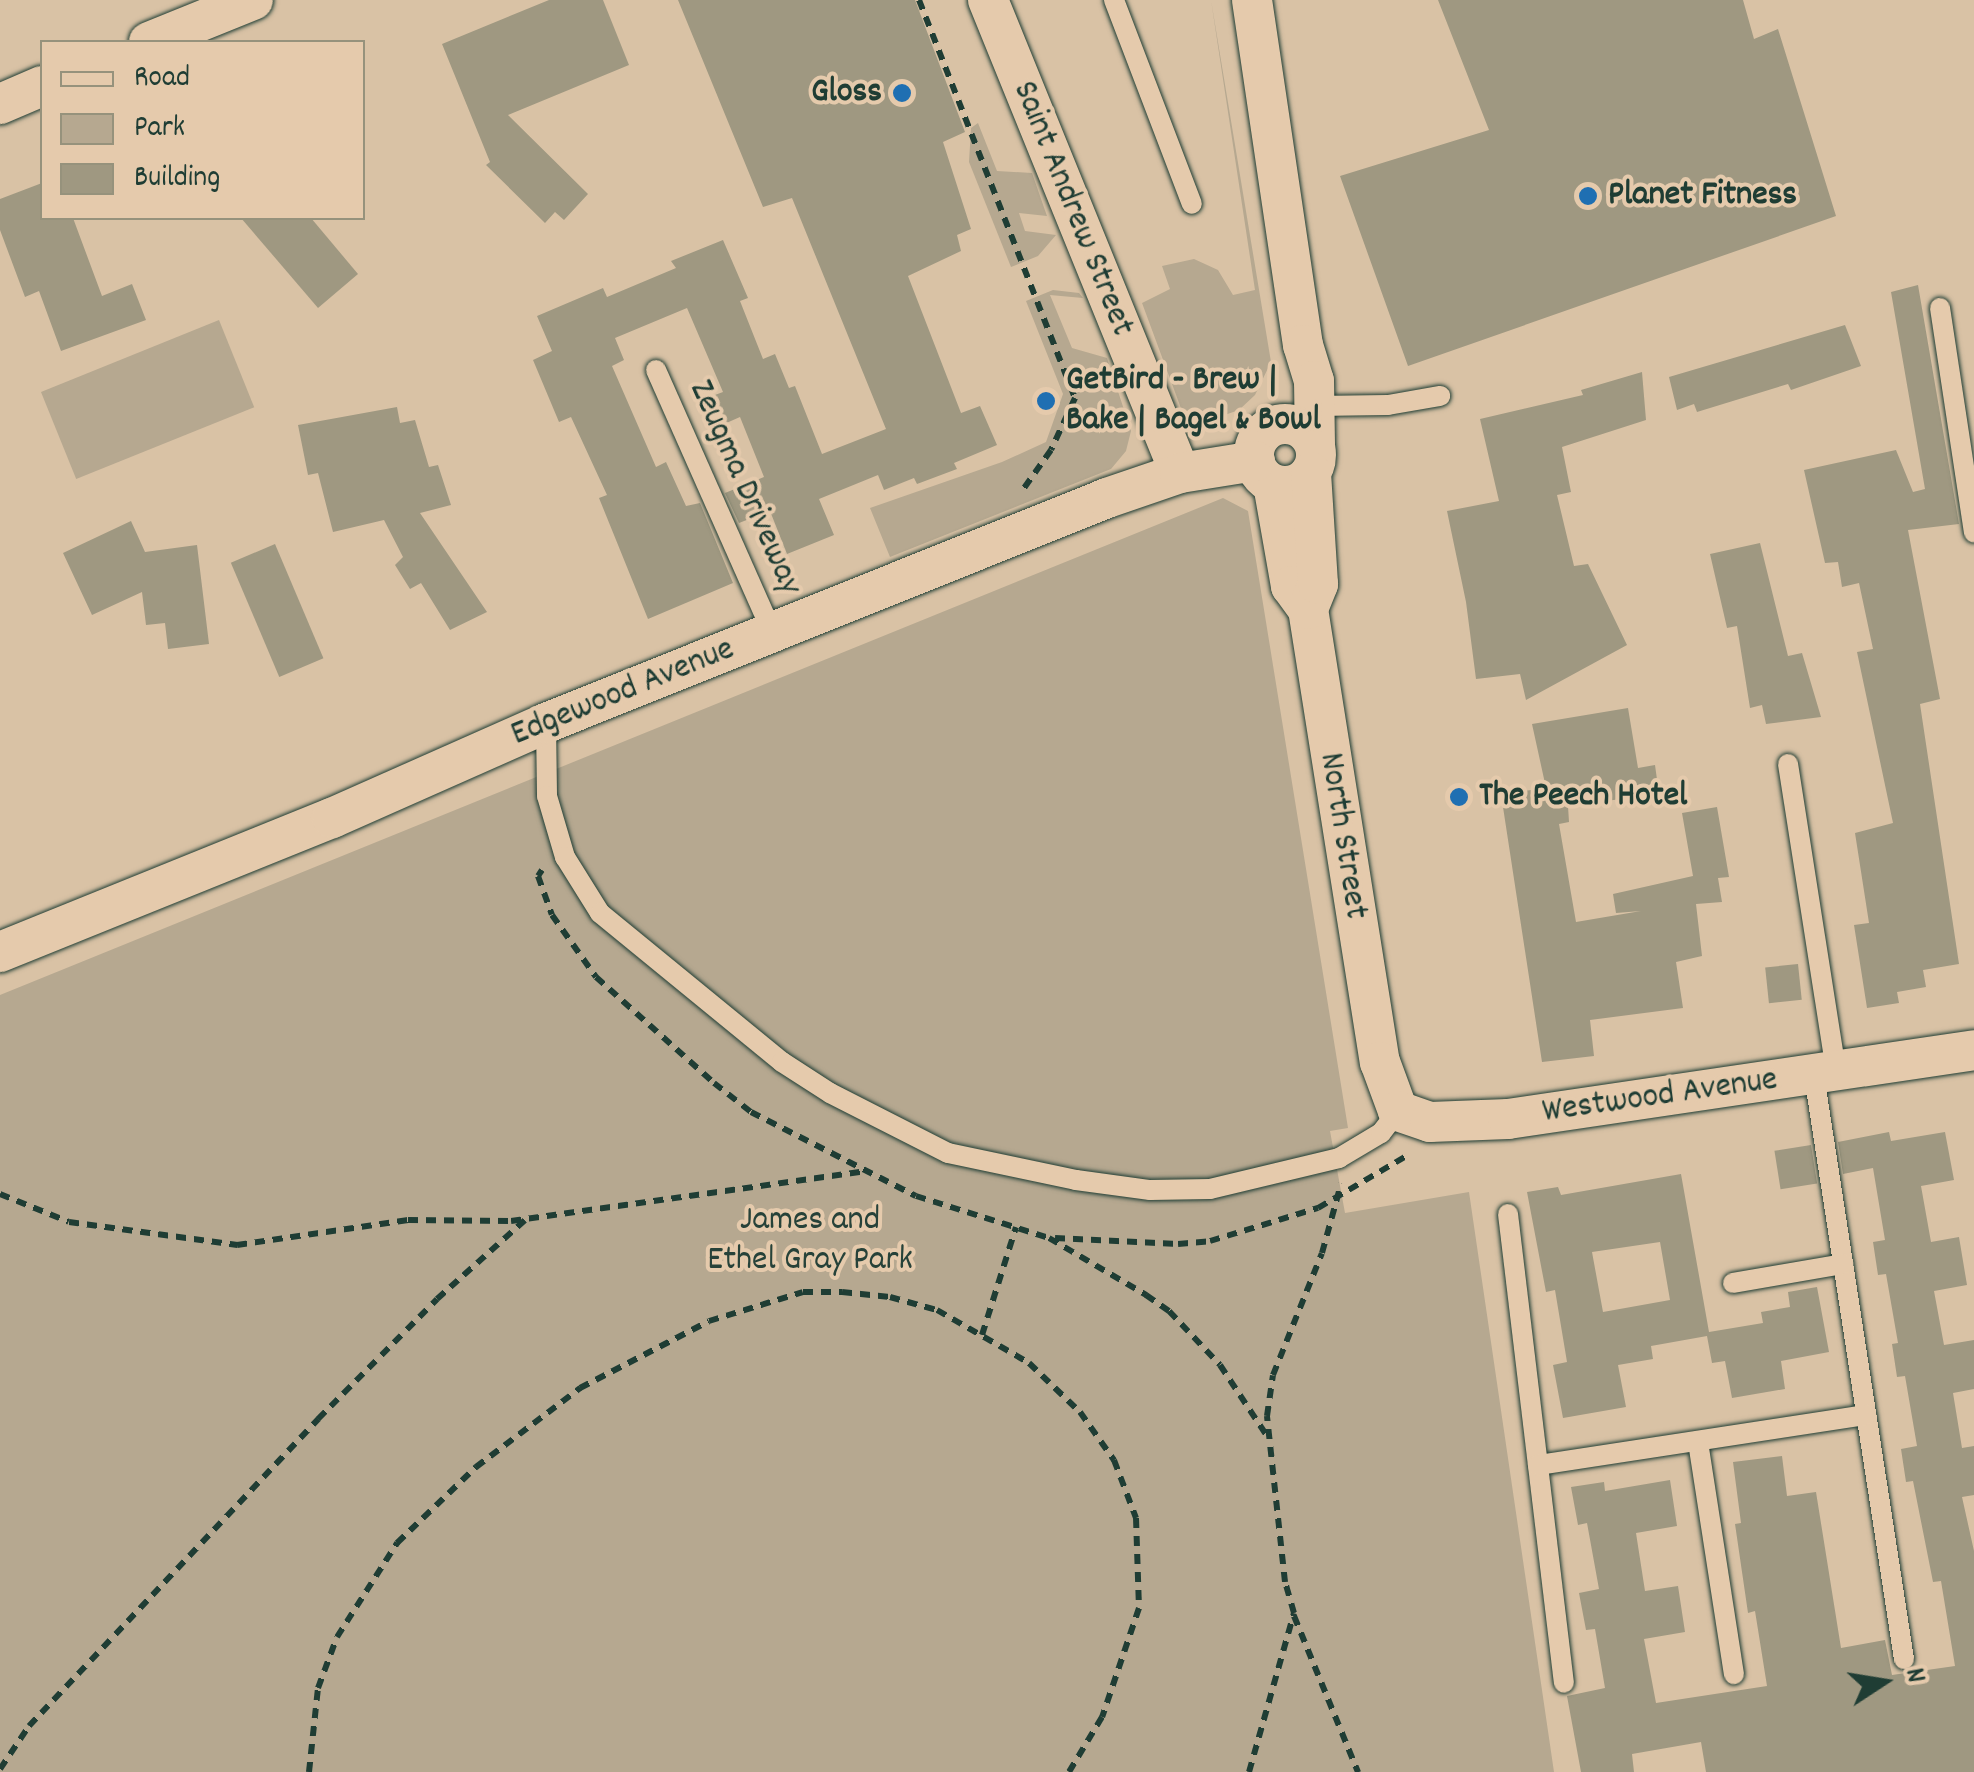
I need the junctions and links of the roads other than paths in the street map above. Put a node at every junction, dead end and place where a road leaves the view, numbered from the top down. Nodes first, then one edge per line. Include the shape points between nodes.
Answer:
1 (252, 0) edge
2 (988, 0) edge
3 (1114, 0) edge
4 (1252, 0) edge
5 (154, 40) edge
6 (40, 87) edge
7 (0, 104) edge
8 (1192, 204) dead end
9 (1940, 308) dead end
10 (656, 370) dead end
11 (1440, 396) dead end
12 (1306, 437) junction
13 (1264, 472) junction
14 (1180, 474) junction
15 (1974, 532) edge
16 (1308, 609) junction
17 (772, 632) junction
18 (546, 723) junction
19 (1788, 764) dead end
20 (0, 952) edge
21 (1974, 1050) edge
22 (1825, 1073) junction
23 (1398, 1110) junction
24 (1508, 1214) dead end
25 (1843, 1264) junction
26 (1734, 1284) dead end
27 (1866, 1415) junction
28 (1698, 1442) junction
29 (1538, 1465) junction
30 (1904, 1659) dead end
31 (1734, 1674) dead end
32 (1564, 1683) dead end

1 - 5 street
2 - 14 street, Saint Andrew Street
3 - 8 lane
4 - 12 street, North Street via 1303,345
6 - 7 street
9 - 15 lane
10 - 17 lane, Zeugma Driveway
11 - 12 lane via 1388,405
12 - 13 street via 1260,436
12 - 13 street, Edgewood Avenue via 1300,482
12 - 16 street, North Street via 1318,584
13 - 14 street, Edgewood Avenue
13 - 16 street, North Street via 1291,586
14 - 17 street, Edgewood Avenue
16 - 23 street, North Street via 1380,1062
17 - 18 street, Edgewood Avenue
18 - 20 street, Edgewood Avenue
18 - 23 lane via 547,796 565,857 600,913 729,1022 830,1093 948,1153 1006,1169 1150,1190 1210,1189 1339,1158 1381,1133
19 - 22 lane
21 - 22 street, Westwood Avenue
22 - 23 street, Westwood Avenue via 1508,1119 1430,1122
22 - 25 lane
24 - 29 lane
25 - 26 lane
25 - 27 lane
27 - 28 lane
27 - 30 lane
28 - 29 lane
28 - 31 lane
29 - 32 lane

